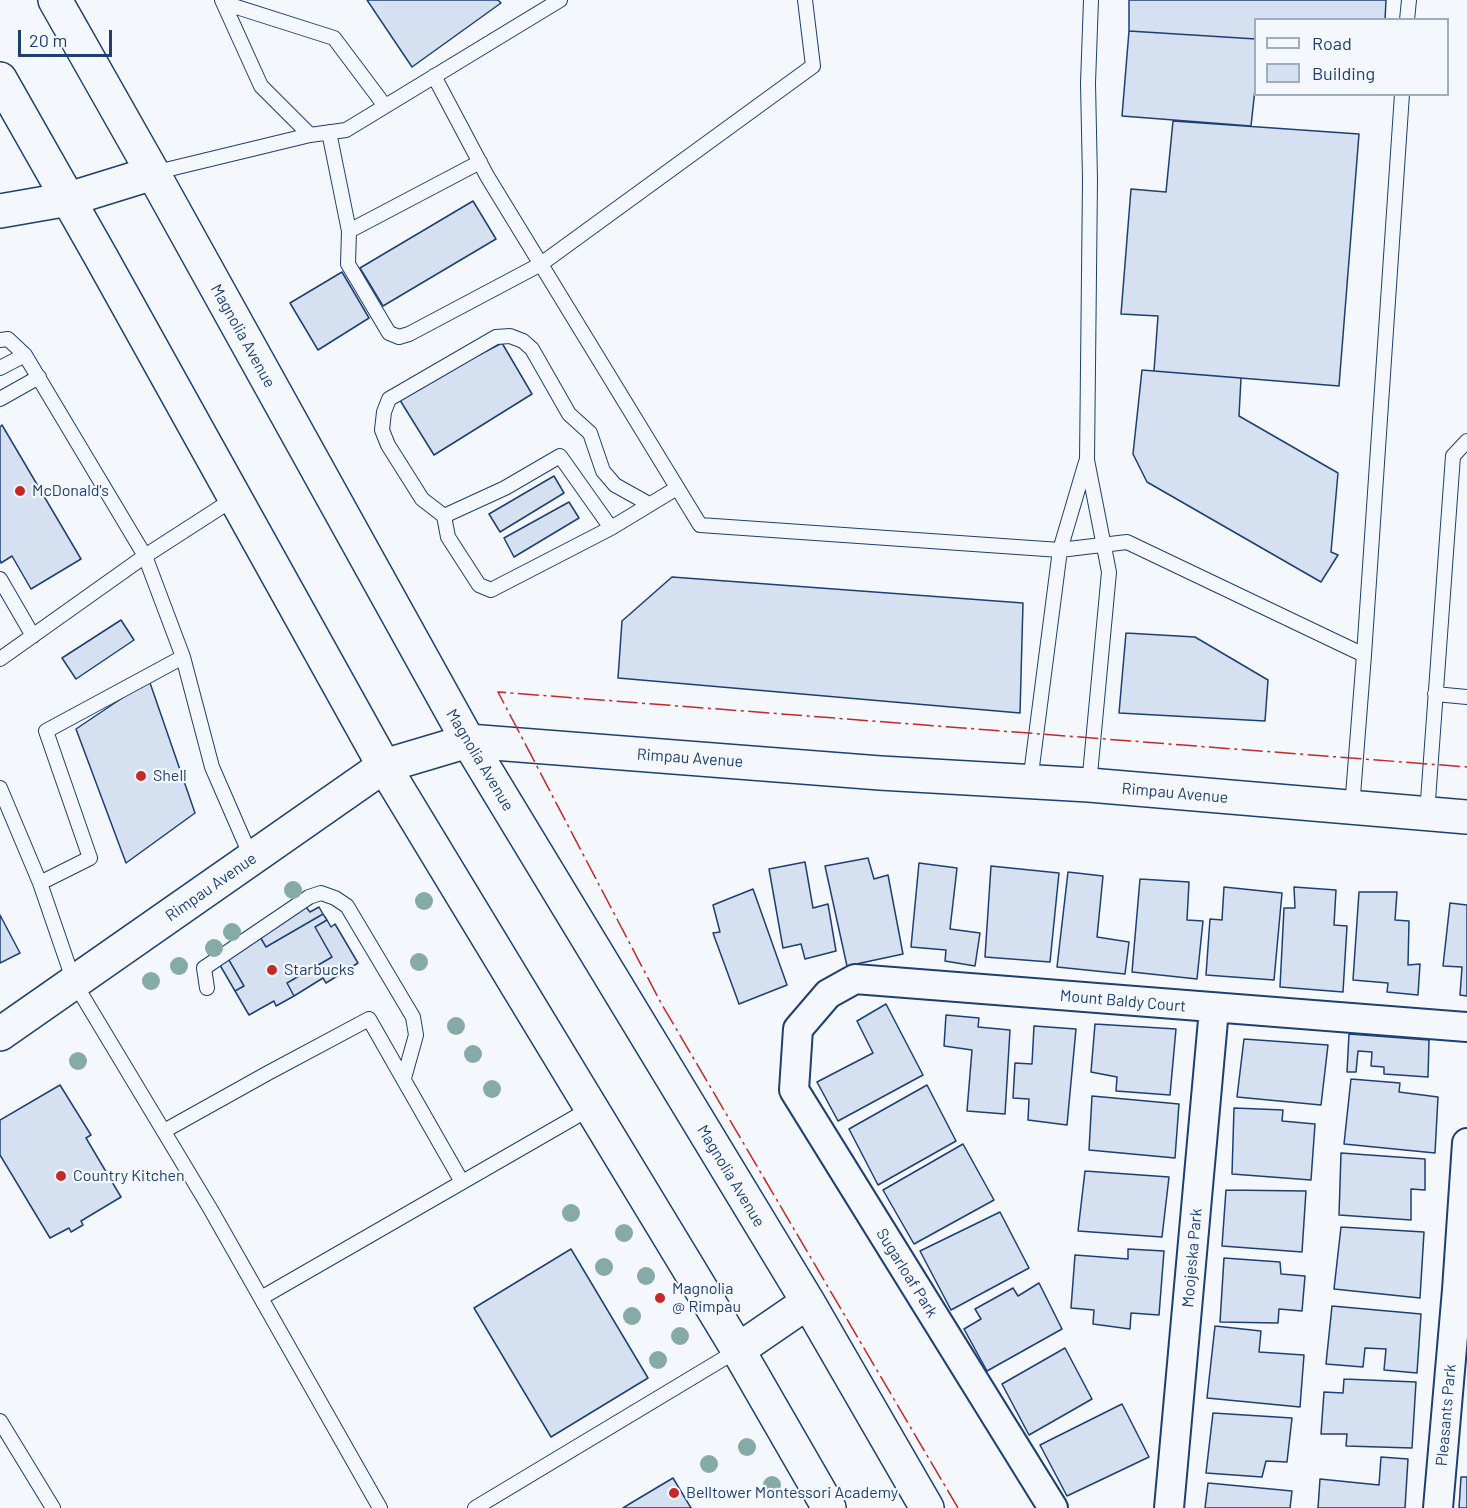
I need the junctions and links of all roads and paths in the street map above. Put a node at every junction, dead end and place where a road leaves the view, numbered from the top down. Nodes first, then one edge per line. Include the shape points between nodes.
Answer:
1 (55, 0) edge
2 (560, 0) edge
3 (805, 0) edge
4 (1091, 0) edge
5 (1409, 0) edge
6 (223, 1) edge
7 (1407, 18) edge
8 (434, 76) junction
9 (0, 80) edge
10 (1402, 96) edge
11 (385, 106) junction
12 (329, 132) junction
13 (310, 135) junction
14 (480, 162) junction
15 (153, 173) junction
16 (69, 199) junction
17 (0, 211) edge
18 (350, 231) junction
19 (541, 264) junction
20 (0, 340) edge
21 (25, 355) junction
22 (0, 368) edge
23 (39, 377) junction
24 (0, 399) edge
25 (1467, 441) edge
26 (1087, 460) junction
27 (677, 488) junction
28 (235, 498) junction
29 (649, 504) junction
30 (444, 516) junction
31 (611, 528) junction
32 (1104, 545) junction
33 (1060, 550) junction
34 (145, 556) junction
35 (0, 579) edge
36 (33, 636) junction
37 (1364, 655) junction
38 (183, 657) junction
39 (0, 659) edge
40 (1435, 694) junction
41 (1467, 697) edge
42 (468, 741) junction
43 (384, 766) junction
44 (1030, 782) junction
45 (1089, 785) junction
46 (0, 788) edge
47 (1352, 808) junction
48 (1427, 814) junction
49 (1467, 817) edge
50 (252, 859) junction
51 (40, 883) junction
52 (74, 982) junction
53 (207, 988) dead end
54 (1214, 1009) junction
55 (1467, 1027) edge
56 (798, 1029) joint
57 (0, 1034) edge
58 (404, 1078) junction
59 (591, 1108) junction
60 (164, 1131) junction
61 (1467, 1143) edge
62 (462, 1182) junction
63 (1462, 1290) edge
64 (261, 1298) junction
65 (808, 1302) junction
66 (738, 1350) junction
67 (0, 1421) edge
68 (53, 1508) edge
69 (380, 1508) edge
70 (476, 1508) edge
71 (829, 1508) edge
72 (927, 1508) edge
73 (1053, 1508) edge
74 (1169, 1508) edge
75 (1438, 1508) edge

1 - 15 main road, Magnolia Avenue
2 - 8 lane
3 - 19 lane via 813,66
4 - 26 lane
5 - 7 lane
6 - 11 lane via 334,38
6 - 13 lane via 261,86
8 - 11 lane
8 - 14 lane
9 - 16 main road
10 - 37 lane
11 - 12 lane via 345,130
12 - 13 lane
12 - 18 lane
13 - 15 lane
14 - 18 lane
14 - 19 lane
15 - 16 main road
15 - 42 main road, Magnolia Avenue
16 - 17 main road
16 - 28 main road
18 - 19 lane via 348,264 389,333 399,337
19 - 27 lane
20 - 21 lane via 8,339
21 - 22 lane
21 - 23 lane
23 - 24 lane
23 - 34 lane
25 - 40 lane via 1453,456
26 - 32 lane
26 - 33 lane
27 - 29 lane
27 - 33 lane via 700,525
28 - 34 lane
28 - 43 main road
29 - 30 lane via 615,484 603,471 590,433 569,414 532,349 510,336 496,337 389,399 384,412 382,430 387,446 422,499
29 - 31 lane
30 - 31 lane via 505,488 560,456
30 - 31 lane via 448,537 478,585 491,590
32 - 33 lane
32 - 37 lane via 1127,542
32 - 45 lane via 1109,572
33 - 44 lane
34 - 36 lane
34 - 38 lane
35 - 36 lane
36 - 39 lane
37 - 47 lane
38 - 50 lane via 212,767
38 - 51 lane via 46,731 90,858
40 - 41 lane
40 - 48 lane
42 - 43 main road, Rimpau Avenue
42 - 44 main road, Rimpau Avenue
42 - 65 main road, Magnolia Avenue
43 - 50 main road, Rimpau Avenue
43 - 59 main road
44 - 45 main road, Rimpau Avenue
45 - 47 main road, Rimpau Avenue
46 - 51 lane
47 - 48 main road, Rimpau Avenue
48 - 49 main road, Rimpau Avenue
50 - 52 main road, Rimpau Avenue
51 - 52 lane
52 - 57 main road, Rimpau Avenue
52 - 60 lane
53 - 58 lane via 204,968 309,897 321,893 335,898 347,906 413,1017 416,1035
54 - 55 street, Mount Baldy Court
54 - 56 street, Mount Baldy Court via 855,979 828,994
54 - 74 street, Moojeska Park
56 - 73 street, Sugarloaf Park via 794,1090
58 - 60 lane via 369,1019
58 - 62 lane
59 - 62 lane
59 - 66 main road
60 - 64 lane
61 - 63 street, Pleasants Park
62 - 64 lane
63 - 75 street, Pleasants Park
64 - 69 lane
65 - 66 main road
65 - 72 main road, Magnolia Avenue
66 - 70 lane
66 - 71 main road
67 - 68 lane

